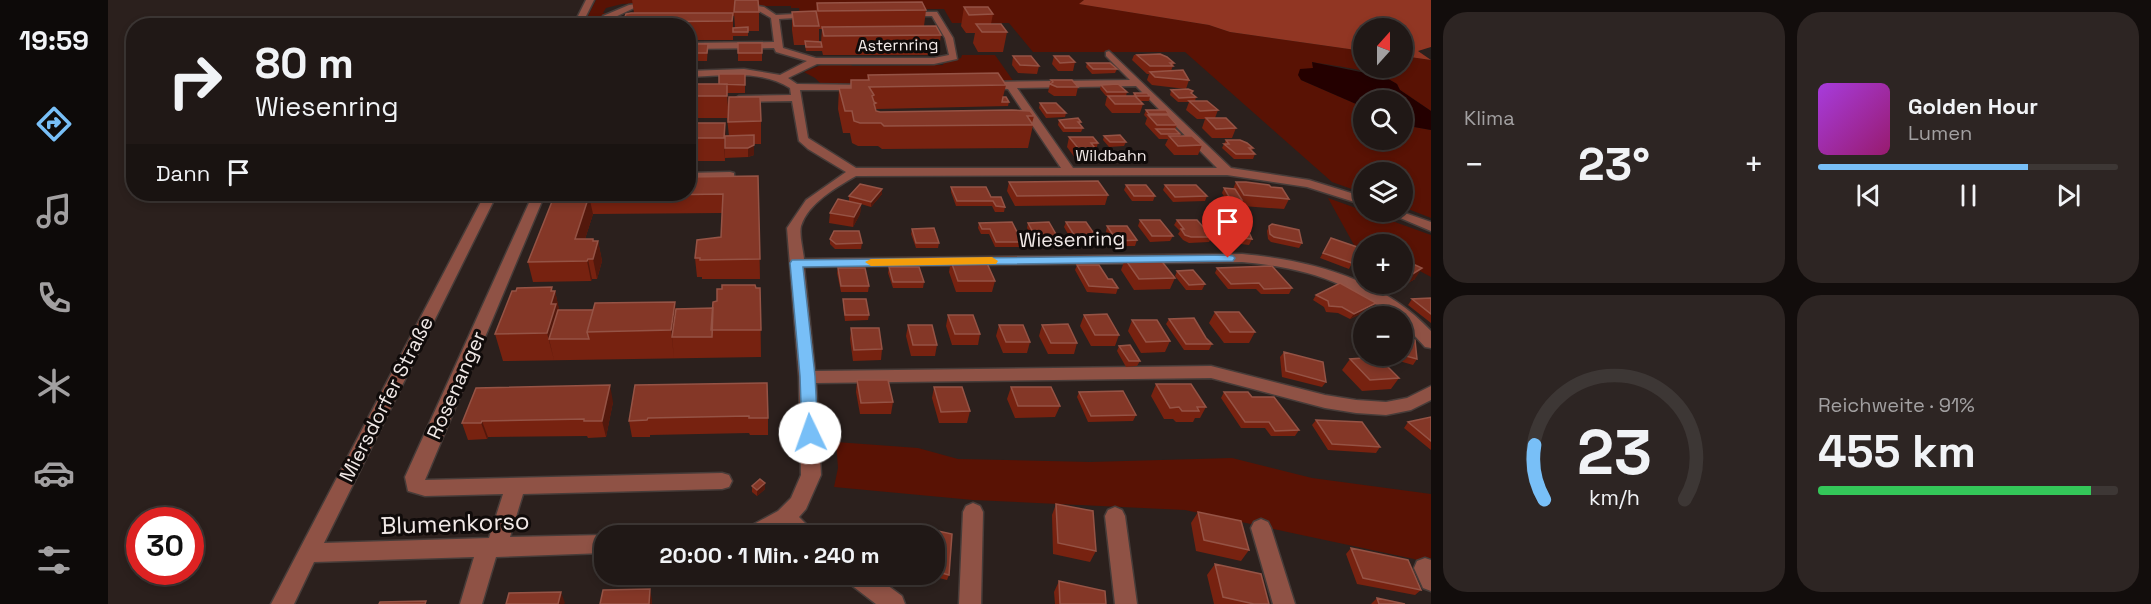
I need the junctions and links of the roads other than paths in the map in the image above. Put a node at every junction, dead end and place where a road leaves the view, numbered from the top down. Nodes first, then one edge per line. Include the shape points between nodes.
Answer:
1 (590, 0) edge
2 (660, 4) dead end
3 (729, 4) dead end
4 (902, 14) edge
5 (823, 15) edge
6 (775, 17) junction
7 (581, 18) edge
8 (616, 18) edge
9 (778, 45) junction
10 (696, 46) edge
11 (1109, 54) dead end
12 (815, 61) junction
13 (696, 74) edge
14 (780, 79) junction
15 (1138, 82) junction
16 (974, 85) edge
17 (882, 86) edge
18 (1011, 86) junction
19 (796, 93) junction
20 (733, 99) edge
21 (1069, 171) junction
22 (1227, 171) junction
23 (854, 172) junction
24 (1183, 175) junction
25 (730, 176) edge
26 (991, 176) junction
27 (1092, 176) junction
28 (696, 177) edge
29 (1283, 178) junction
30 (948, 181) dead end
31 (1353, 197) edge
32 (486, 201) edge
33 (536, 201) edge
34 (1413, 220) edge
35 (1431, 227) edge
36 (796, 263) junction
37 (1431, 343) edge
38 (807, 376) junction
39 (1431, 392) edge
40 (722, 481) dead end
41 (515, 486) junction
42 (973, 512) dead end
43 (1115, 516) dead end
44 (785, 517) junction
45 (770, 525) edge
46 (793, 525) edge
47 (1261, 528) dead end
48 (594, 544) edge
49 (493, 547) junction
50 (308, 553) junction
51 (869, 585) edge
52 (282, 604) edge
53 (471, 604) edge
54 (894, 604) edge
55 (970, 604) edge
56 (1126, 604) edge
57 (1284, 604) edge

1 - 7 street
2 - 8 street via 626,6
3 - 6 street via 761,9
4 - 12 street, Asternring via 934,14 950,38 954,57 934,61
5 - 6 street
6 - 9 street
9 - 10 street, Asternring
9 - 12 street, Asternring via 779,50
11 - 15 street
12 - 14 street, Asternring
13 - 14 street via 760,74
14 - 19 street
15 - 18 street
15 - 22 street
16 - 18 street
17 - 19 street
18 - 21 street
19 - 20 street
19 - 23 street via 803,139
21 - 26 street, Wildbahn
21 - 27 street, Wildbahn
22 - 24 street
22 - 29 street
23 - 26 street, Wildbahn
23 - 36 street via 796,220
24 - 27 street
24 - 29 street via 1279,186 1284,185
25 - 28 street
26 - 27 street
26 - 30 street
29 - 31 street
32 - 50 street, Miersdorfer Straße
33 - 41 street, Rosenanger via 415,477 415,485 425,488
34 - 35 street
36 - 37 street, Wiesenring via 1270,260 1321,272 1364,289 1389,304
36 - 38 street
38 - 39 street via 1211,372 1320,401 1369,409 1416,402
38 - 44 street via 811,475 799,503
40 - 41 street, Rosenanger
41 - 49 street
42 - 55 street
43 - 56 street
44 - 45 street
44 - 46 street
47 - 57 street
48 - 49 street, Blumenkorso
49 - 50 street, Blumenkorso
49 - 53 street
50 - 52 street, Miersdorfer Straße
51 - 54 street

